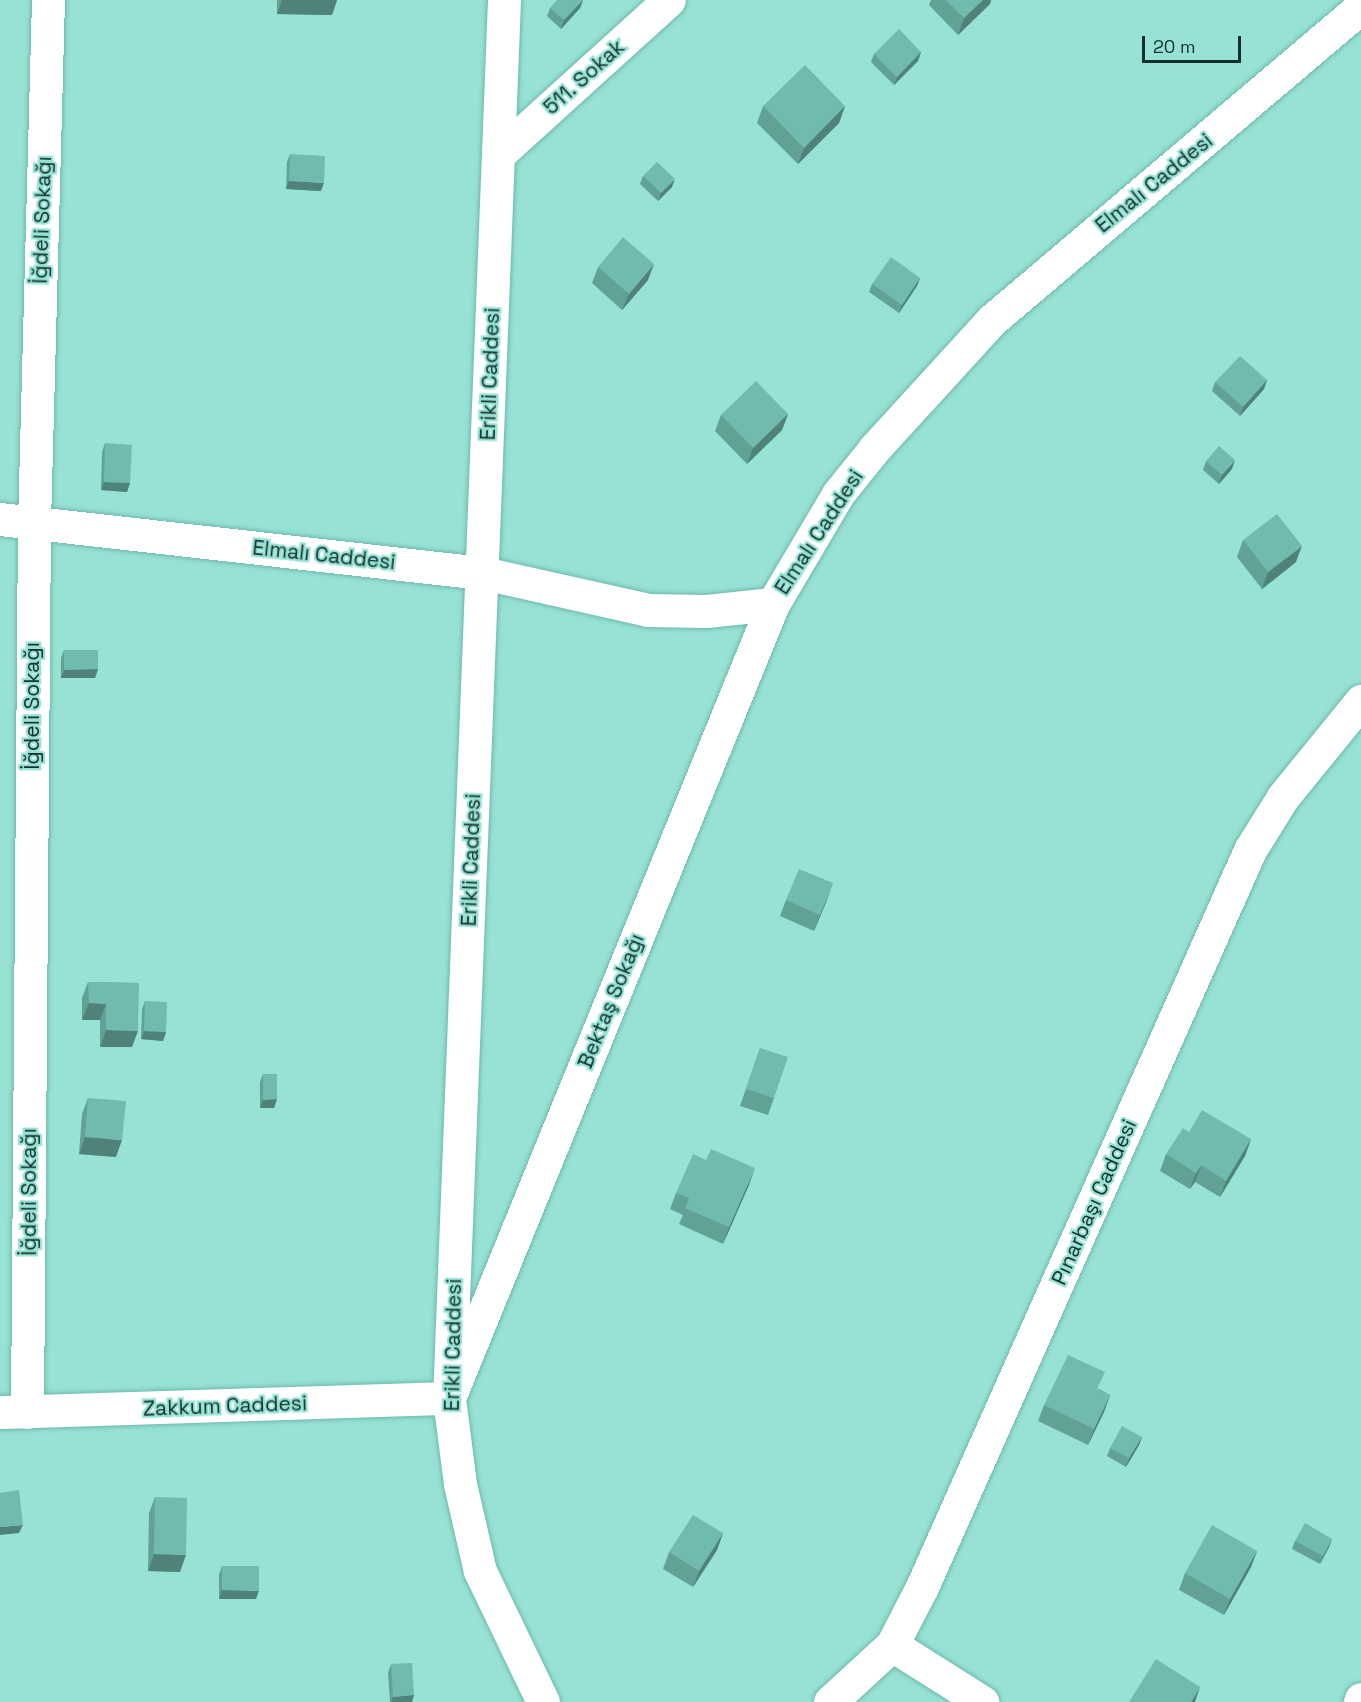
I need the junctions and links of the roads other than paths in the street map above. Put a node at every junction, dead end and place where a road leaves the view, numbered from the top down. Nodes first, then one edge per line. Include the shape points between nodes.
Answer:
1 (48, 0) edge
2 (504, 0) edge
3 (669, 0) edge
4 (1361, 7) edge
5 (499, 154) junction
6 (0, 519) edge
7 (34, 523) junction
8 (483, 573) junction
9 (773, 604) junction
10 (1361, 701) edge
11 (449, 1398) junction
12 (14, 1412) edge
13 (892, 1645) junction
14 (543, 1702) edge
15 (830, 1702) edge
16 (982, 1702) edge

1 - 7 street, İğdeli Sokağı
2 - 5 street, Erikli Caddesi
3 - 5 street, 511. Sokak
4 - 9 street, Elmalı Caddesi via 992,320 874,448 838,494
5 - 8 street, Erikli Caddesi
6 - 7 street, Elmalı Caddesi
7 - 8 street, Elmalı Caddesi
7 - 12 street, İğdeli Sokağı
8 - 9 street, Elmalı Caddesi via 648,610 706,611
8 - 11 street, Erikli Caddesi
9 - 11 street, Bektaş Sokağı
10 - 13 street, Pınarbaşı Caddesi via 1283,797 1250,850 922,1587
11 - 12 street, Zakkum Caddesi
11 - 14 street, Erikli Caddesi via 460,1484 480,1571
13 - 15 street, Pınarbaşı Caddesi
13 - 16 street

